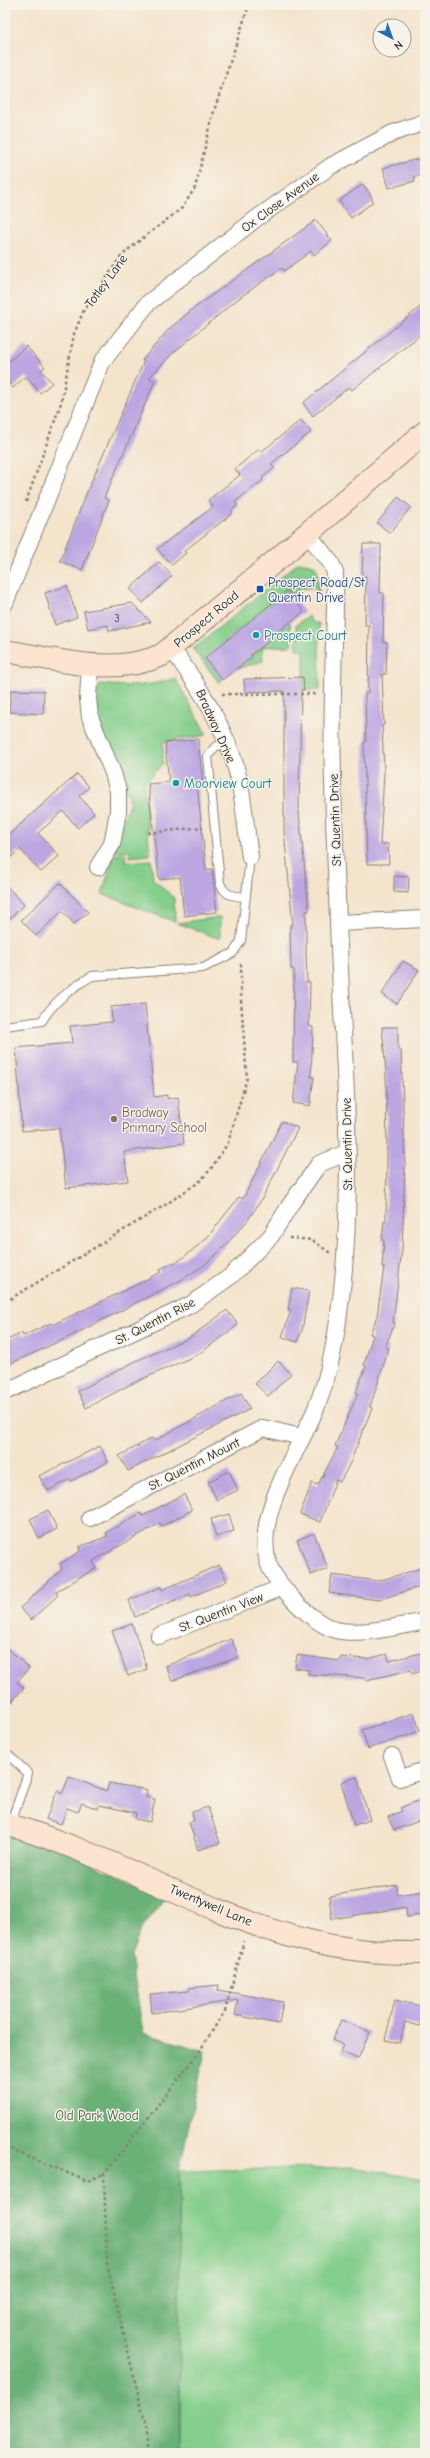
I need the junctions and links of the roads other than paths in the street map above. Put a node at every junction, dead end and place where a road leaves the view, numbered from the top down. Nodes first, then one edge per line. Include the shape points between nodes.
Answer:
1 (425, 122) edge
2 (425, 432) edge
3 (308, 533) junction
4 (5, 603) edge
5 (172, 649) junction
6 (5, 651) edge
7 (90, 664) junction
8 (226, 743) junction
9 (250, 857) joint
10 (98, 867) dead end
11 (246, 897) junction
12 (425, 919) edge
13 (338, 923) junction
14 (5, 1026) edge
15 (346, 1153) junction
16 (5, 1392) edge
17 (301, 1437) junction
18 (90, 1518) dead end
19 (283, 1587) junction
20 (425, 1621) edge
21 (159, 1636) dead end
22 (5, 1752) edge
23 (392, 1756) dead end
24 (425, 1770) edge
25 (7, 1825) edge
26 (425, 1954) edge

1 - 4 street, Ox Close Avenue via 393,133 331,166 257,218 148,303 102,362
2 - 3 street, Prospect Road
3 - 5 street, Prospect Road
3 - 13 street, St. Quentin Drive via 331,562 335,573 333,694
5 - 7 street, Prospect Road via 148,661 135,664
5 - 8 street, Bradway Drive via 203,694
6 - 7 street, Prospect Road
7 - 10 street via 90,717 118,791 118,812 112,844
8 - 9 street, Bradway Drive via 242,796
8 - 11 lane via 215,747 208,756 220,883 228,895
9 - 11 lane
11 - 14 lane via 241,941 237,950 203,968 92,976 77,985 46,1013 42,1021
12 - 13 street
13 - 15 street, St. Quentin Drive via 347,1108
15 - 16 street, St. Quentin Rise via 319,1164 271,1236 231,1276 190,1305
15 - 17 street, St. Quentin Drive via 348,1206 338,1320 328,1370 316,1408
17 - 18 street, St. Quentin Mount via 263,1428
17 - 19 street, St. Quentin Drive via 285,1470 270,1514 266,1540 269,1565
19 - 20 street, St. Quentin Drive via 301,1609 336,1630 378,1630
19 - 21 street, St. Quentin View
22 - 25 lane via 28,1773
23 - 24 street via 400,1778
25 - 26 street, Twentywell Lane via 65,1843 288,1936 314,1942

